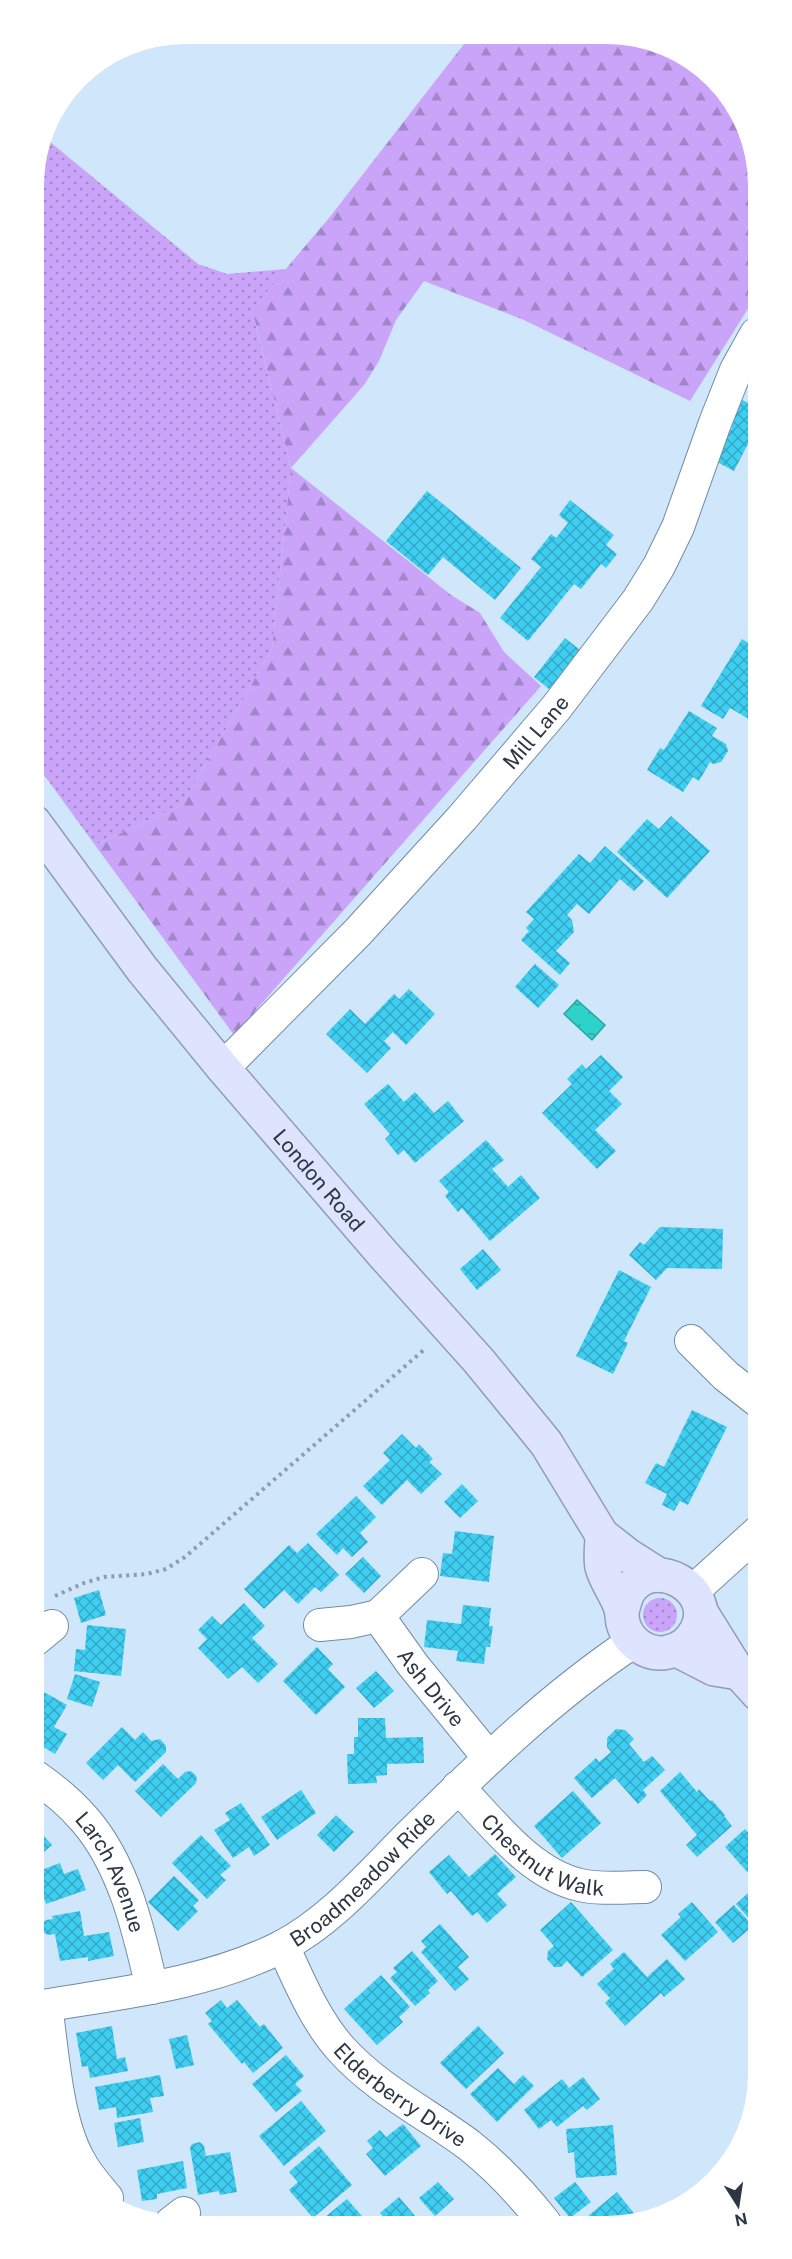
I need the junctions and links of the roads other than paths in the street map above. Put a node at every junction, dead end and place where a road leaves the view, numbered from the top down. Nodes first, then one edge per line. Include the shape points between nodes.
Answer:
1 (748, 350) edge
2 (44, 836) edge
3 (223, 1068) junction
4 (691, 1341) dead end
5 (748, 1393) edge
6 (603, 1535) junction
7 (748, 1543) edge
8 (422, 1574) dead end
9 (660, 1575) junction
10 (697, 1601) junction
11 (622, 1611) junction
12 (378, 1616) junction
13 (320, 1625) dead end
14 (633, 1642) junction
15 (677, 1650) junction
16 (748, 1681) edge
17 (748, 1683) edge
18 (489, 1758) junction
19 (44, 1784) edge
20 (458, 1787) junction
21 (645, 1887) dead end
22 (283, 1946) junction
23 (152, 1988) junction
24 (44, 2006) edge
25 (44, 2022) edge
26 (97, 2184) edge
27 (539, 2216) edge

1 - 3 street, Mill Lane via 732,381 678,527 638,600 556,708 462,818 358,932
2 - 3 main road, London Road via 142,969
3 - 6 main road, London Road via 546,1443
4 - 5 street
6 - 9 main road, London Road
6 - 11 main road via 602,1567
7 - 10 street
8 - 12 street
9 - 10 main road, London Road via 676,1578
9 - 11 main road via 638,1582 629,1592
10 - 15 main road via 699,1626 690,1641
10 - 16 main road, London Road
11 - 14 main road via 622,1622
12 - 13 street
12 - 18 street, Ash Drive
14 - 15 main road, London Road via 644,1650 661,1654
14 - 18 street, Broadmeadow Ride
15 - 17 main road, London Road
18 - 20 street, Broadmeadow Ride
19 - 23 street, Larch Avenue via 84,1819 110,1857 140,1935
20 - 21 street, Chestnut Walk via 544,1871 581,1885
20 - 22 street, Broadmeadow Ride via 340,1905
22 - 23 street, Broadmeadow Ride via 242,1965
22 - 27 street, Elderberry Drive via 310,2003 340,2048 366,2073 500,2170
23 - 24 street, Broadmeadow Ride
25 - 26 street via 70,2138 79,2160

